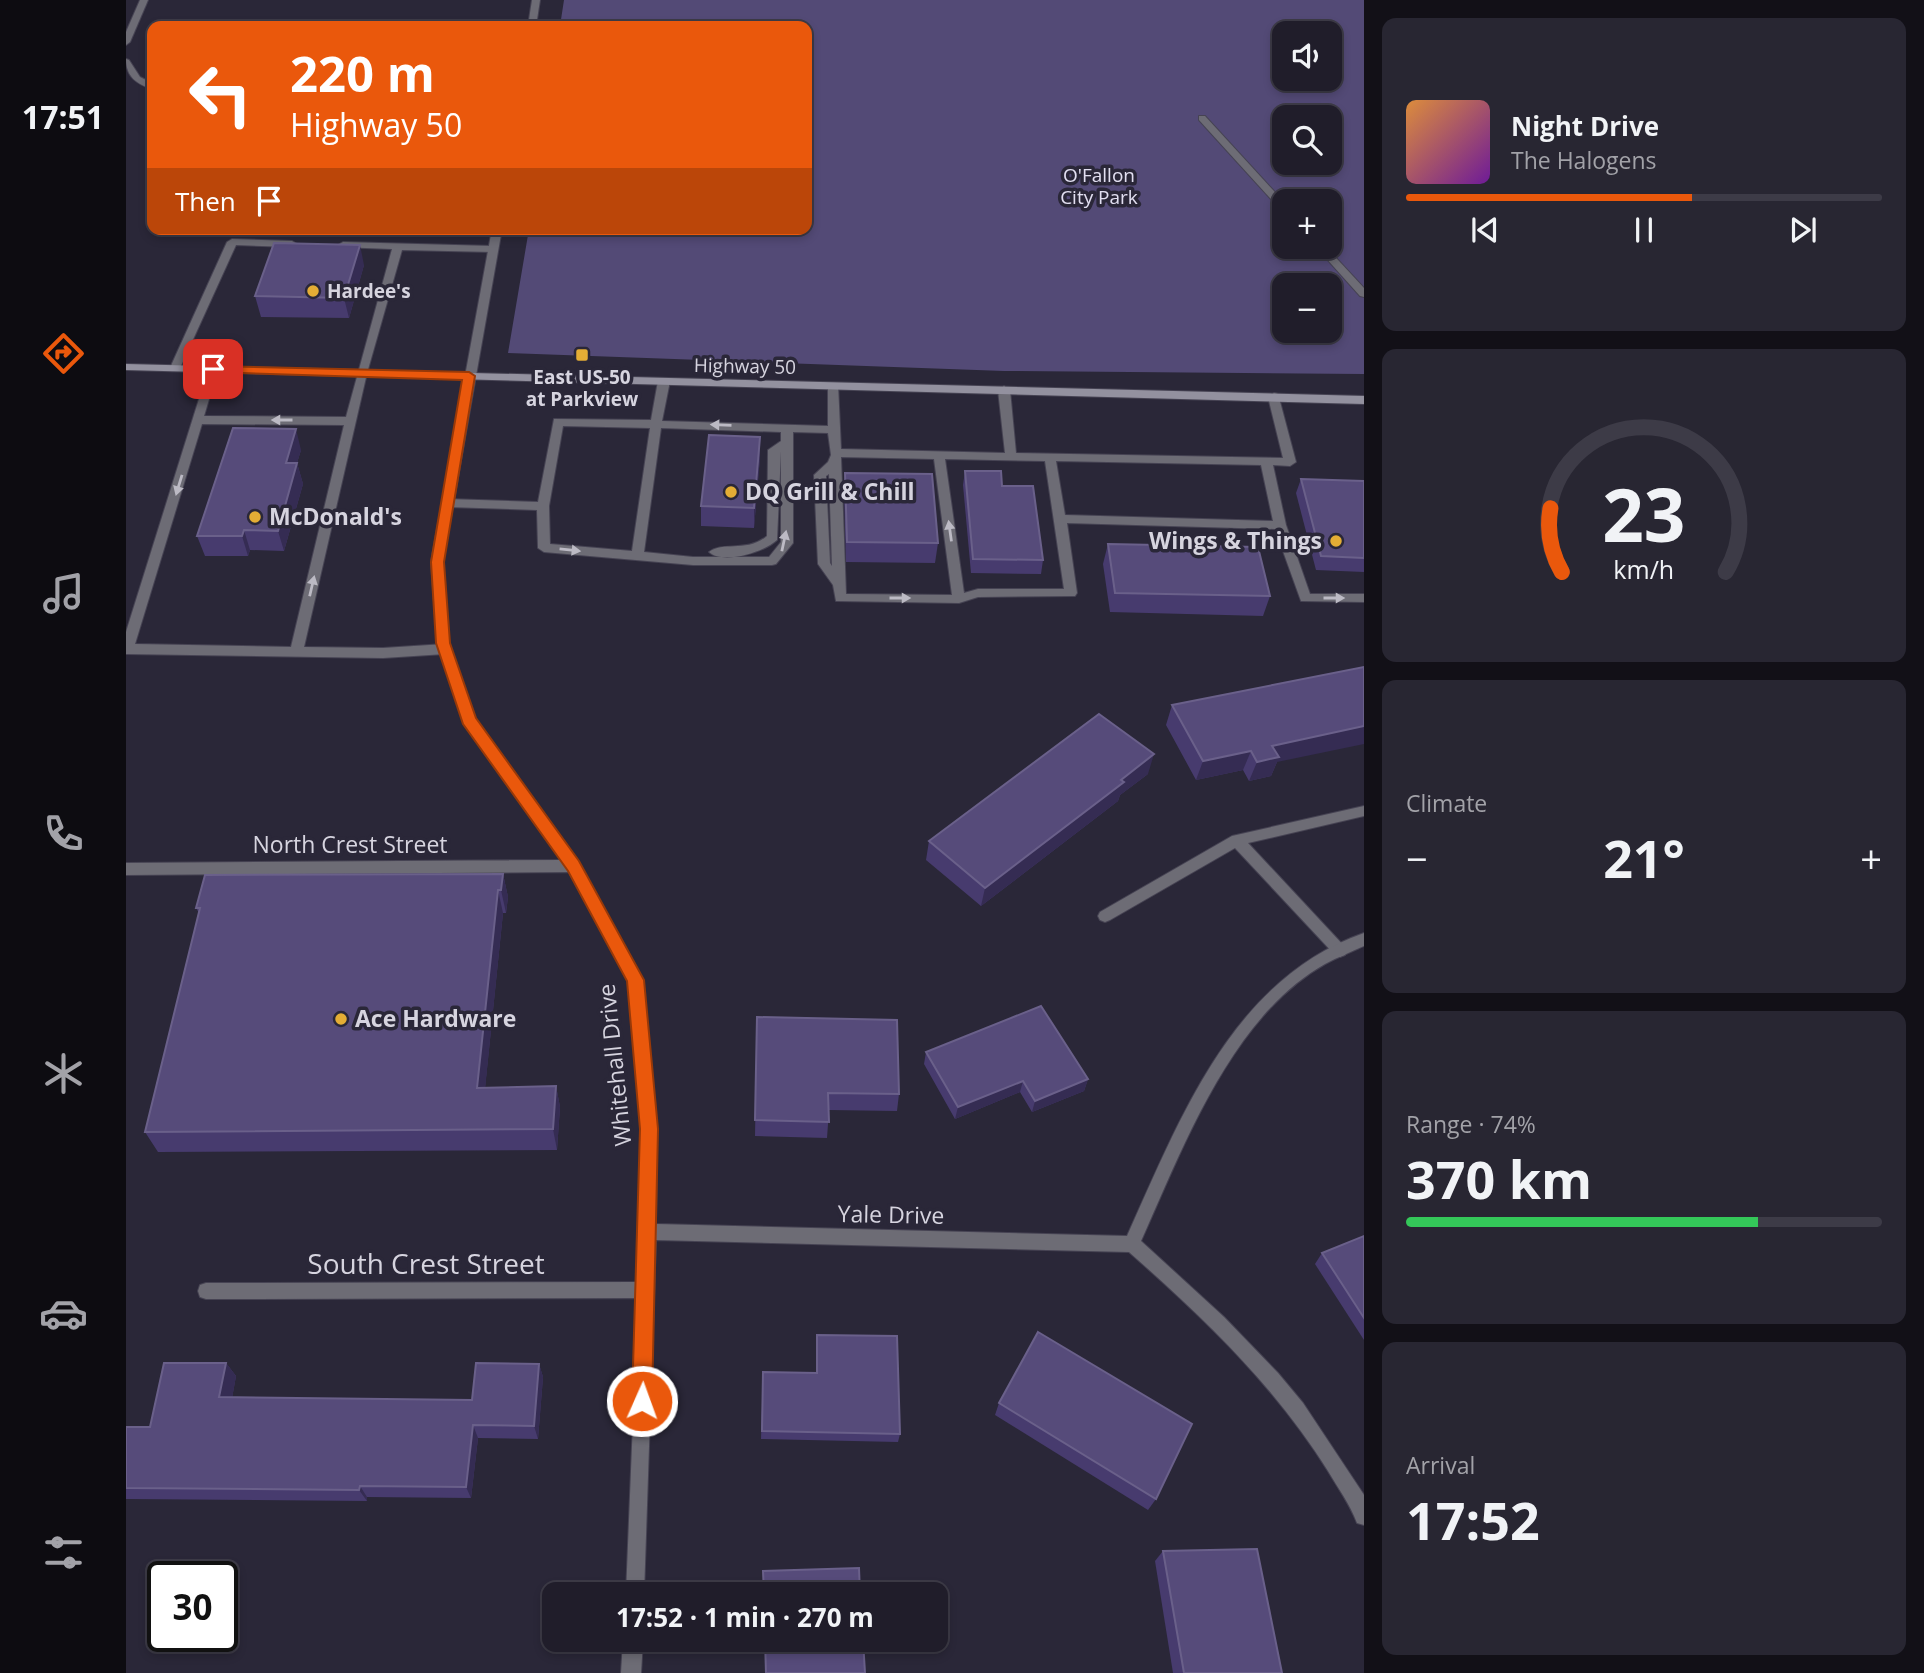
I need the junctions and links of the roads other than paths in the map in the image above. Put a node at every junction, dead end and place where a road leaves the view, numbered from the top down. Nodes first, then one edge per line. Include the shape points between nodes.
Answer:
1 (144, 0) edge
2 (536, 0) edge
3 (533, 21) edge
4 (126, 42) edge
5 (126, 62) edge
6 (147, 84) edge
7 (1202, 118) dead end
8 (1272, 194) edge
9 (496, 235) edge
10 (302, 244) edge
11 (329, 245) edge
12 (398, 247) junction
13 (493, 249) junction
14 (1332, 259) edge
15 (1364, 294) edge
16 (126, 367) edge
17 (175, 368) junction
18 (213, 369) junction
19 (362, 373) junction
20 (469, 376) junction
21 (664, 381) junction
22 (834, 386) junction
23 (1004, 390) junction
24 (1274, 397) junction
25 (1364, 400) edge
26 (199, 420) junction
27 (351, 421) junction
28 (656, 424) junction
29 (787, 428) junction
30 (834, 430) junction
31 (939, 455) junction
32 (1011, 456) junction
33 (1050, 457) junction
34 (834, 458) junction
35 (1266, 460) junction
36 (448, 503) junction
37 (543, 506) junction
38 (1060, 519) junction
39 (1280, 526) junction
40 (642, 557) junction
41 (1364, 598) edge
42 (959, 599) junction
43 (127, 649) edge
44 (445, 649) junction
45 (296, 652) junction
46 (1364, 811) edge
47 (1237, 840) junction
48 (573, 866) junction
49 (126, 869) edge
50 (1105, 916) dead end
51 (1364, 939) edge
52 (1340, 951) junction
53 (648, 1232) junction
54 (1132, 1244) junction
55 (647, 1290) junction
56 (206, 1292) dead end
57 (1364, 1516) edge
58 (635, 1582) edge
59 (632, 1652) edge
60 (631, 1673) edge

1 - 4 street
2 - 3 street
5 - 6 street via 137,79
7 - 8 street
9 - 13 street, Whitehall Drive
10 - 17 street via 232,242
11 - 12 street
12 - 13 street
12 - 19 street
13 - 20 street, Whitehall Drive
14 - 15 street
16 - 17 main road, Highway 50
17 - 18 main road, Highway 50
18 - 19 main road, Highway 50
18 - 26 street
19 - 20 main road, Highway 50
19 - 27 street
20 - 21 main road, Highway 50
20 - 36 street, Whitehall Drive
21 - 22 main road, Highway 50
21 - 28 street
22 - 23 main road, Highway 50
22 - 30 street
23 - 24 main road, Highway 50
23 - 32 street
24 - 25 main road, Highway 50
24 - 35 street via 1290,461
27 -> 26 street
26 -> 43 street
45 -> 27 street
29 -> 28 street
28 - 37 street via 558,422
28 - 40 street
29 - 30 street
40 -> 29 street via 772,561 781,554 787,543
30 - 34 street
31 - 32 street
31 - 34 street
42 -> 31 street
32 - 33 street
33 - 35 street
33 - 38 street
34 -> 42 street via 840,598
35 - 39 street
36 - 37 street
36 - 44 street, Whitehall Drive via 438,562
37 -> 40 street via 544,548
38 - 39 street
38 - 42 street via 1071,593 978,593
39 -> 41 street via 1305,598
43 - 45 street
44 - 45 street
44 - 48 street, Whitehall Drive via 469,720
46 - 47 street
47 - 50 street
47 - 52 street
48 - 49 street, North Crest Street
48 - 53 street, Whitehall Drive via 636,980 649,1129
51 - 52 street
52 - 54 street via 1265,1004 1228,1046 1196,1103
53 - 54 street, Yale Drive
53 - 55 street, Whitehall Drive
54 - 57 street via 1212,1312 1290,1401 1329,1454
55 - 56 street, South Crest Street
55 - 58 street, Whitehall Drive
59 - 60 street

